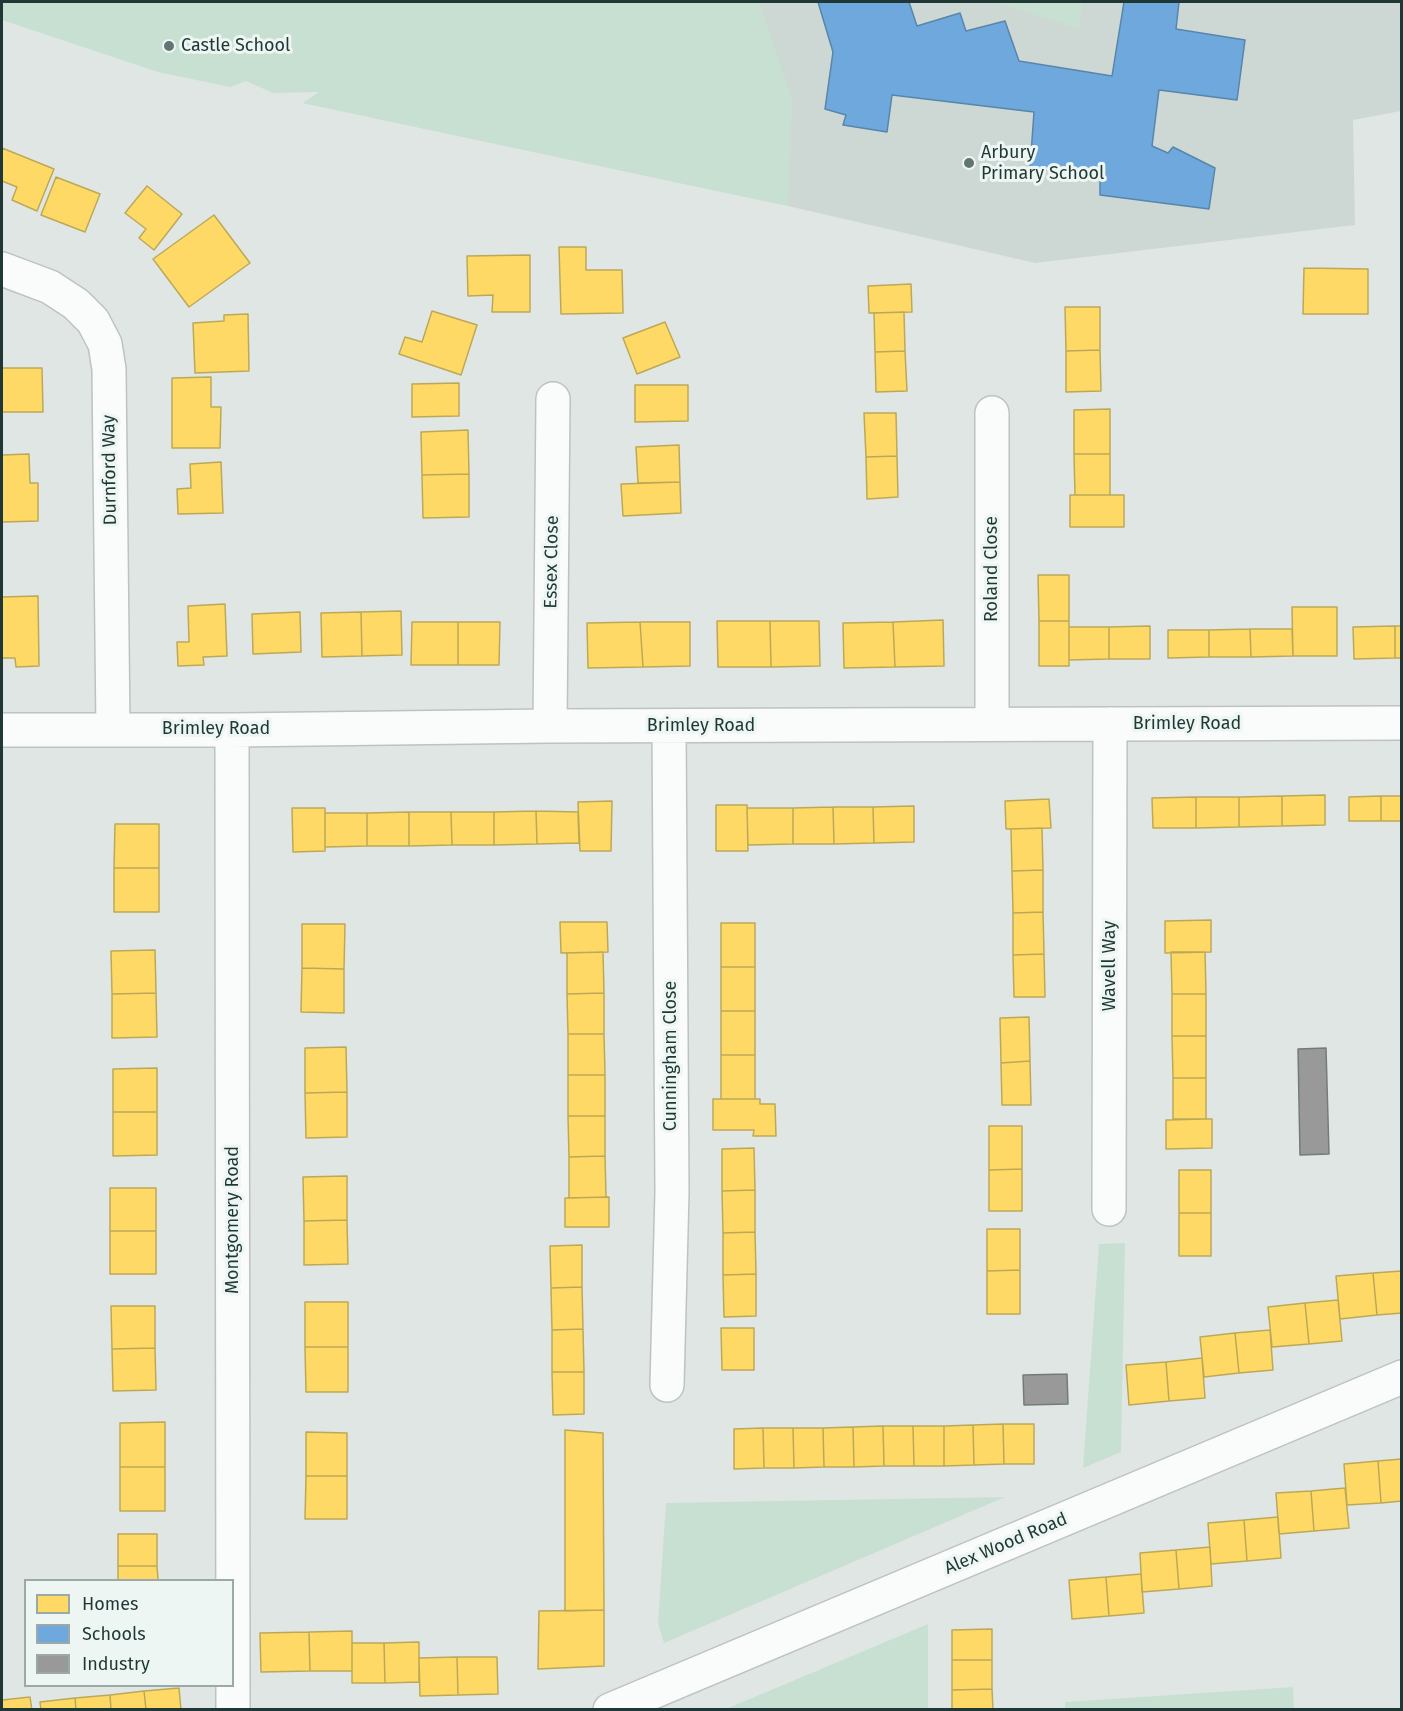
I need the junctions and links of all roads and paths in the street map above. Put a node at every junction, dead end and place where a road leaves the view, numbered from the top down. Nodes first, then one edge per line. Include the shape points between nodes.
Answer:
1 (2, 269) edge
2 (553, 399) dead end
3 (992, 413) dead end
4 (1401, 723) edge
5 (992, 724) junction
6 (1110, 724) junction
7 (550, 726) junction
8 (669, 727) junction
9 (113, 729) junction
10 (2, 730) edge
11 (232, 730) junction
12 (1109, 1209) dead end
13 (1401, 1377) edge
14 (667, 1386) dead end
15 (233, 1579) edge
16 (233, 1687) edge
17 (233, 1710) edge
18 (610, 1710) edge

1 - 9 street, Durnford Way via 50,288 76,304 93,321 105,344 109,369
2 - 7 street, Essex Close
3 - 5 street, Roland Close
4 - 6 street, Brimley Road
5 - 6 street, Brimley Road
5 - 8 street, Brimley Road
6 - 12 street, Wavell Way
7 - 8 street, Brimley Road
7 - 11 street, Brimley Road
8 - 14 street, Cunningham Close via 672,1192
9 - 10 street, Brimley Road
9 - 11 street, Brimley Road
11 - 15 street, Montgomery Road
13 - 18 street, Alex Wood Road
16 - 17 street, Montgomery Road

